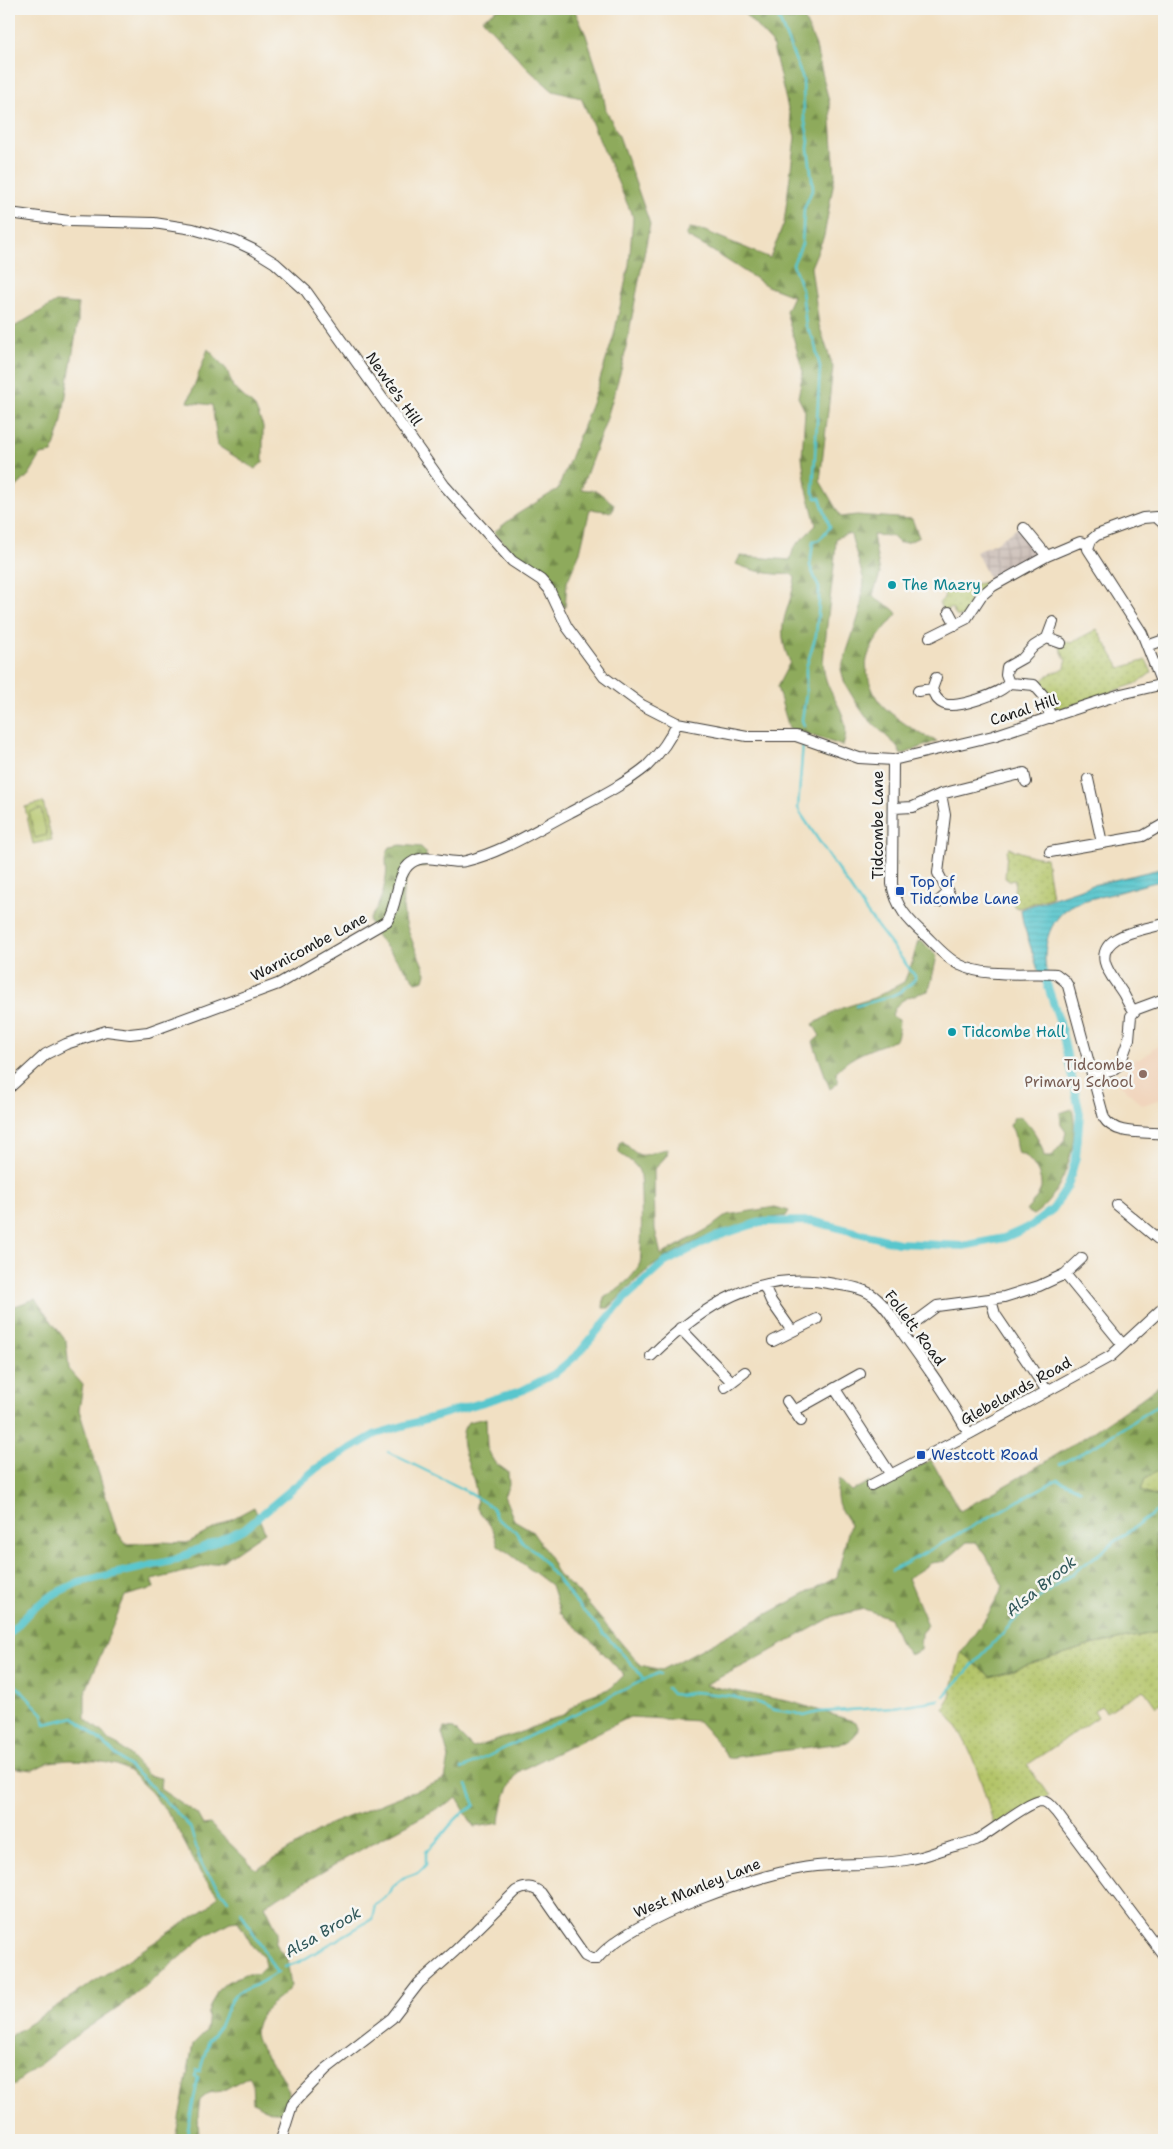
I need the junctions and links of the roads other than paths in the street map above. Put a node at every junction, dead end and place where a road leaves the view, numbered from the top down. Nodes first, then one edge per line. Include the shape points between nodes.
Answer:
1 (9, 213) edge
2 (1164, 524) edge
3 (1024, 528) dead end
4 (1088, 544) junction
5 (1047, 556) junction
6 (949, 612) dead end
7 (1053, 622) dead end
8 (956, 625) junction
9 (930, 637) dead end
10 (1047, 638) junction
11 (1164, 640) edge
12 (1061, 643) dead end
13 (1147, 646) junction
14 (936, 678) dead end
15 (1009, 683) junction
16 (1163, 684) edge
17 (932, 689) junction
18 (918, 691) dead end
19 (1051, 718) junction
20 (677, 723) junction
21 (893, 760) junction
22 (1088, 779) dead end
23 (1026, 782) dead end
24 (942, 794) junction
25 (894, 808) junction
26 (1164, 824) edge
27 (1102, 843) junction
28 (1050, 852) dead end
29 (938, 902) dead end
30 (1164, 924) edge
31 (1164, 999) edge
32 (1134, 1012) junction
33 (1093, 1076) junction
34 (9, 1088) edge
35 (1164, 1134) edge
36 (1117, 1204) dead end
37 (1164, 1244) edge
38 (1082, 1258) dead end
39 (1060, 1276) junction
40 (764, 1286) junction
41 (991, 1300) junction
42 (1164, 1306) edge
43 (817, 1319) dead end
44 (680, 1328) junction
45 (792, 1332) junction
46 (902, 1332) junction
47 (773, 1341) dead end
48 (1123, 1346) junction
49 (651, 1356) dead end
50 (745, 1372) dead end
51 (860, 1374) dead end
52 (835, 1388) junction
53 (1046, 1391) junction
54 (787, 1401) dead end
55 (794, 1411) junction
56 (801, 1421) dead end
57 (970, 1434) junction
58 (891, 1475) junction
59 (871, 1485) dead end
60 (1164, 1956) edge
61 (281, 2140) edge

1 - 20 street, Newte's Hill via 69,221 154,223 193,229 235,241 276,263 306,291 444,485 512,562 541,580 549,589 567,627 604,677 642,705
2 - 4 street via 1156,517 1143,518 1097,535
3 - 5 street
4 - 5 street via 1080,542
4 - 13 street
5 - 8 street via 986,590 966,619
6 - 8 street
7 - 10 street
8 - 9 street
10 - 12 street
10 - 15 street via 1007,667
11 - 13 street
13 - 16 street
14 - 17 street
15 - 17 street via 999,691 956,705 942,703
15 - 19 street via 1029,683 1038,687
16 - 19 street, Canal Hill
17 - 18 street
19 - 21 street, Canal Hill via 912,758
20 - 21 street, Newte's Hill via 746,736 796,736 859,758
20 - 34 street, Warnicombe Lane via 668,743 632,777 529,834 482,857 463,862 426,858 411,862 402,876 388,921 326,958 278,984 148,1032 106,1031 80,1038 46,1054
21 - 25 street, Tidcombe Lane
22 - 27 street via 1086,797
23 - 24 street via 1024,773
24 - 25 street via 913,807
24 - 29 street via 946,814 938,873 949,895
25 - 33 street, Tidcombe Lane via 892,884 897,903 910,921 960,965 985,971 1061,976 1068,986
26 - 27 street via 1142,836
27 - 28 street via 1060,845
30 - 32 street via 1119,938 1106,953 1104,960 1108,972
31 - 32 street
32 - 33 street via 1120,1064 1111,1071
33 - 35 street, Tidcombe Lane via 1104,1118 1110,1126
36 - 37 street
38 - 39 street
39 - 41 street
39 - 48 street
40 - 44 street, Follett Road via 719,1302
40 - 45 street via 770,1301
40 - 46 street, Follett Road via 797,1280 861,1290 877,1298
41 - 46 street via 937,1306
41 - 53 street via 995,1314
42 - 48 street, Glebelands Road
43 - 45 street
44 - 49 street, Follett Road
44 - 50 street via 728,1385
45 - 47 street
46 - 57 street, Follett Road
48 - 53 street, Glebelands Road via 1111,1356
51 - 52 street
52 - 55 street
52 - 58 street
53 - 57 street, Glebelands Road
54 - 55 street
55 - 56 street
57 - 58 street, Glebelands Road
58 - 59 street, Glebelands Road
60 - 61 street, West Manley Lane via 1056,1812 1043,1801 1031,1804 975,1840 922,1857 817,1866 739,1885 653,1919 621,1937 591,1960 541,1893 534,1888 522,1888 516,1890 419,1983 392,2018 338,2059 298,2098 292,2105

